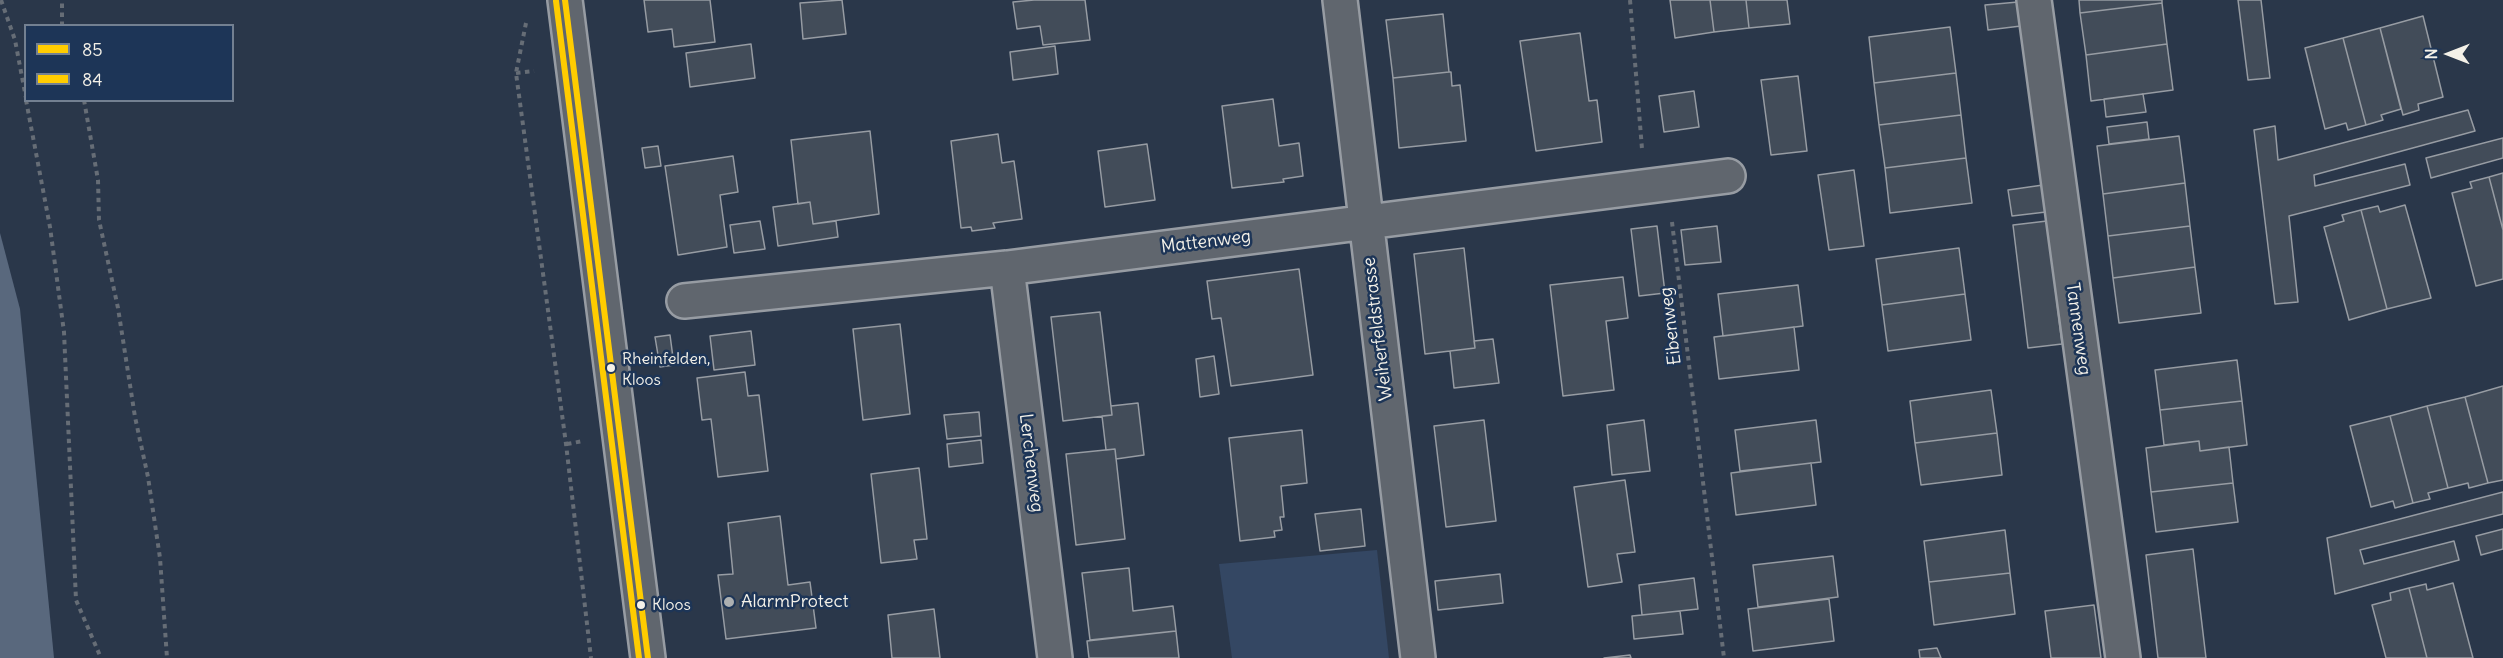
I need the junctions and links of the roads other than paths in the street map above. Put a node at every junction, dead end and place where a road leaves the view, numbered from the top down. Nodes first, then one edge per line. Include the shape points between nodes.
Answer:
1 (565, 0) edge
2 (1340, 0) edge
3 (2034, 0) edge
4 (1728, 176) dead end
5 (1365, 222) junction
6 (1007, 268) junction
7 (684, 301) dead end
8 (648, 658) edge
9 (1055, 658) edge
10 (1418, 658) edge
11 (2123, 658) edge

1 - 8 street
2 - 5 street, Weiherfeldstrasse
3 - 11 street, Tannenweg
4 - 5 street, Mattenweg
5 - 6 street, Mattenweg
5 - 10 street, Weiherfeldstrasse
6 - 7 street, Mattenweg
6 - 9 street, Lerchenweg

